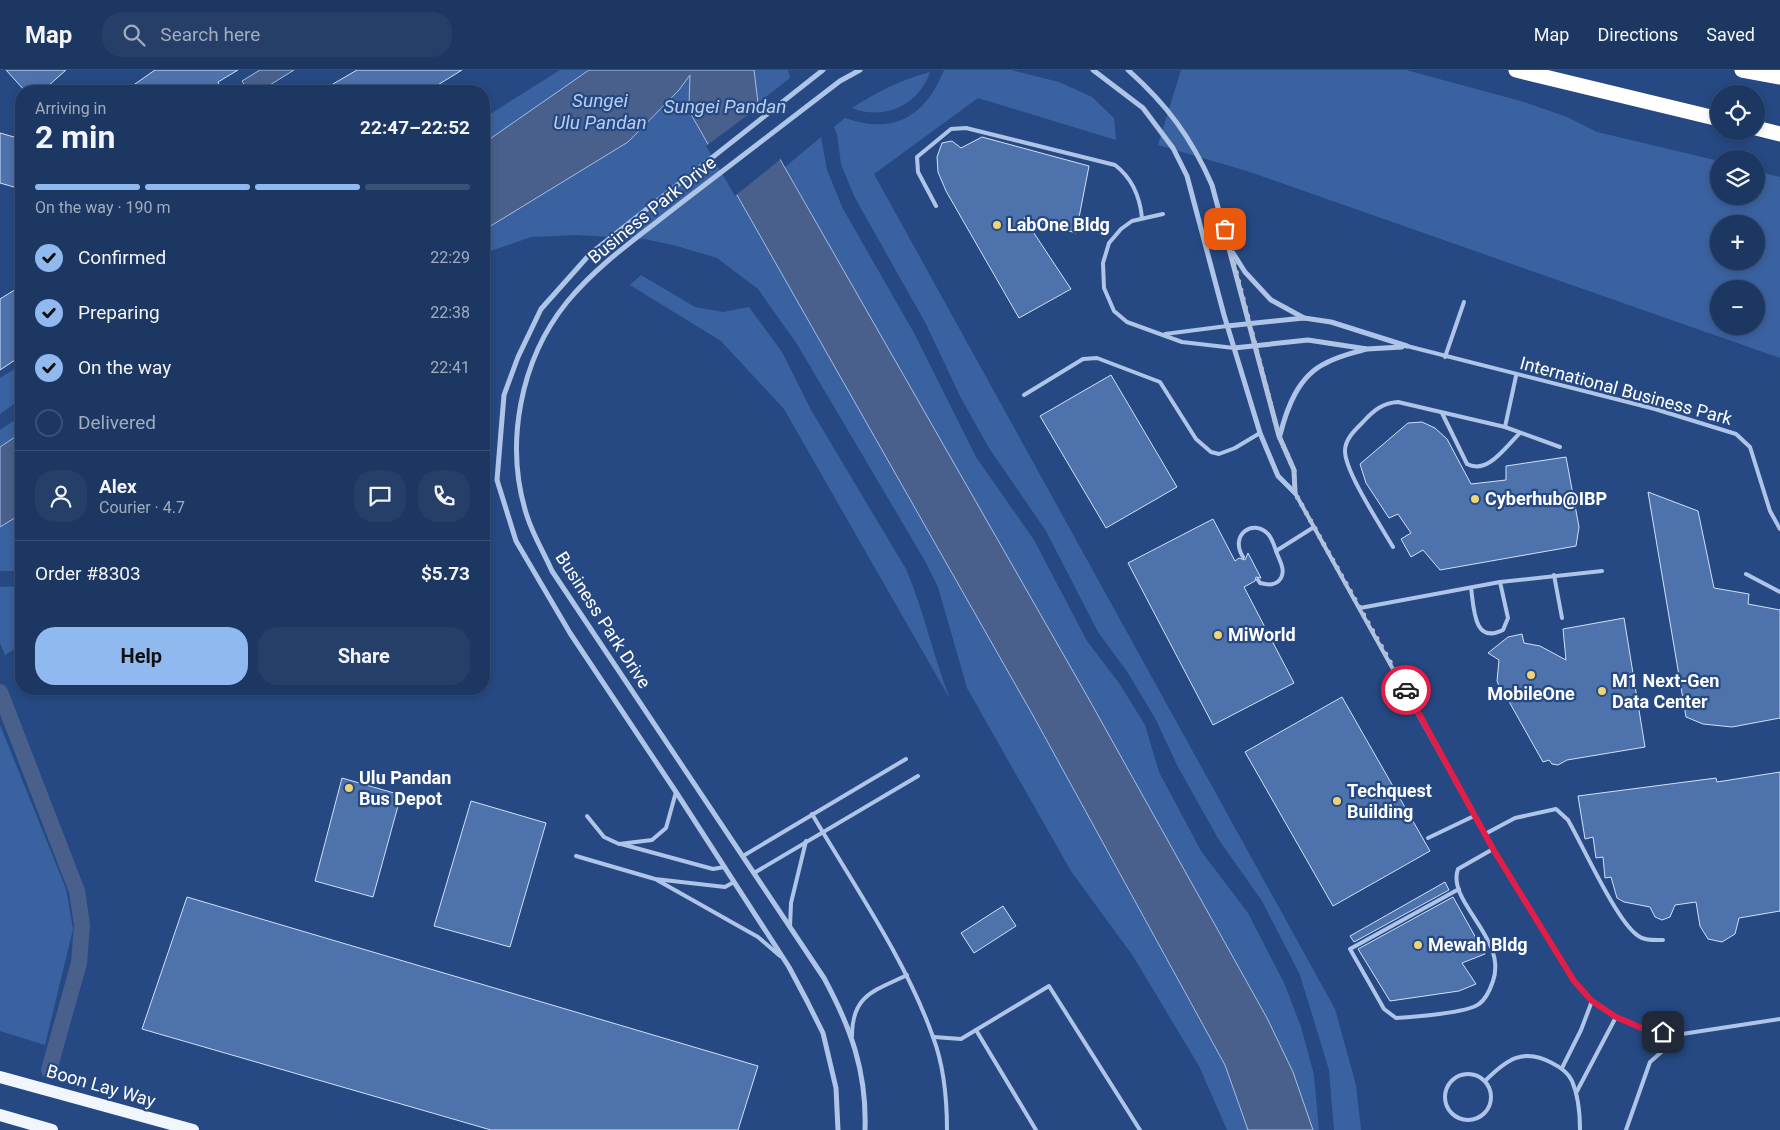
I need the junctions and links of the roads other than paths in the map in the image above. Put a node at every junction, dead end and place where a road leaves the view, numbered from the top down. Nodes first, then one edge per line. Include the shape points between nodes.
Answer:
1 (823, 70) edge
2 (860, 70) edge
3 (1093, 70) edge
4 (1128, 70) edge
5 (1516, 70) edge
6 (1742, 70) edge
7 (1780, 77) edge
8 (1710, 116) edge
9 (1765, 130) edge
10 (1780, 134) edge
11 (936, 206) dead end
12 (1163, 214) dead end
13 (1142, 218) junction
14 (1230, 248) junction
15 (1464, 302) dead end
16 (1304, 318) junction
17 (1250, 325) junction
18 (1227, 326) junction
19 (1163, 334) junction
20 (1406, 346) junction
21 (1255, 347) junction
22 (1234, 348) junction
23 (1367, 349) junction
24 (1445, 357) junction
25 (1516, 376) junction
26 (1024, 395) dead end
27 (1442, 413) junction
28 (1504, 427) junction
29 (1260, 433) junction
30 (1520, 433) junction
31 (1279, 436) junction
32 (1560, 447) dead end
33 (1295, 493) junction
34 (1314, 527) junction
35 (1780, 529) edge
36 (1393, 547) dead end
37 (1276, 551) junction
38 (1243, 556) dead end
39 (1602, 571) dead end
40 (1554, 574) junction
41 (1746, 574) dead end
42 (1258, 580) dead end
43 (1500, 582) junction
44 (1471, 588) junction
45 (1780, 592) edge
46 (1360, 608) junction
47 (1562, 618) dead end
48 (906, 759) dead end
49 (918, 776) dead end
50 (676, 792) junction
51 (812, 814) junction
52 (587, 816) dead end
53 (1474, 816) junction
54 (823, 832) junction
55 (1485, 834) junction
56 (1428, 838) dead end
57 (806, 841) junction
58 (619, 844) junction
59 (1493, 849) junction
60 (576, 856) dead end
61 (743, 856) junction
62 (724, 867) junction
63 (754, 873) junction
64 (655, 879) junction
65 (734, 882) junction
66 (1459, 889) junction
67 (790, 927) junction
68 (1663, 940) dead end
69 (783, 959) junction
70 (907, 976) junction
71 (1592, 1001) junction
72 (1616, 1017) junction
73 (1780, 1019) edge
74 (976, 1030) junction
75 (1682, 1034) junction
76 (934, 1037) junction
77 (852, 1038) junction
78 (1562, 1068) junction
79 (0, 1077) edge
80 (1485, 1081) junction
81 (1575, 1093) junction
82 (0, 1115) edge
83 (52, 1130) edge
84 (193, 1130) edge
85 (838, 1130) edge
86 (865, 1130) edge
87 (948, 1130) edge
88 (1036, 1130) edge
89 (1140, 1130) edge
90 (1580, 1130) edge
91 (1626, 1130) edge

1 - 50 street, Business Park Drive via 590,254 541,309 504,395 497,480 516,541 570,633
2 - 61 street, Business Park Drive via 840,81 613,256 568,301 546,333 531,365 523,397 516,450 519,481 528,517 552,571
3 - 18 street via 1143,108 1173,148 1187,176
4 - 14 street via 1178,121 1200,157 1212,185
5 - 8 highway
6 - 7 highway
9 - 10 highway
11 - 13 lane via 918,172 917,157 951,129 966,128 1115,165 1125,173 1134,189
12 - 13 lane
13 - 19 lane via 1121,229 1109,243 1103,263 1104,288 1114,311 1128,322
14 - 16 street via 1245,272 1271,300
14 - 17 street
15 - 24 lane
16 - 17 street, International Business Park
16 - 20 street, International Business Park via 1331,322
17 - 18 street, International Business Park
17 - 21 street
18 - 19 lane
18 - 22 street
19 - 22 lane via 1182,342
20 - 23 street, International Business Park
20 - 24 lane, International Business Park
21 - 22 street, International Business Park
21 - 23 street, International Business Park via 1308,340
21 - 31 street
22 - 29 street
23 - 31 street via 1325,363 1302,383 1285,414
24 - 25 lane, International Business Park
25 - 28 lane
25 - 35 lane, International Business Park via 1655,410 1736,434 1750,447 1767,504
26 - 29 lane via 1082,359 1096,358 1160,382 1196,439 1211,452 1219,454 1235,448
27 - 28 lane
27 - 30 lane via 1467,464 1473,468 1486,466
27 - 36 lane via 1387,402 1373,411 1349,436 1344,450 1347,465
28 - 30 lane
29 - 33 street via 1278,476
30 - 32 lane
31 - 33 street via 1294,470
33 - 34 lane
34 - 37 lane
34 - 46 lane
37 - 38 lane via 1269,535 1260,528 1253,528 1244,532 1238,541
37 - 42 lane via 1283,567 1282,577 1275,584 1267,585
39 - 40 lane
40 - 43 lane
40 - 47 lane
41 - 45 lane
43 - 44 lane
43 - 44 lane via 1508,618 1503,630 1494,634 1487,634 1477,624
44 - 46 lane
46 - 53 lane
48 - 51 lane
49 - 54 lane
50 - 58 lane via 666,828 652,840
50 - 62 street, Business Park Drive
51 - 54 lane
51 - 61 lane
52 - 58 lane via 604,837
53 - 55 lane
53 - 56 lane
54 - 57 lane
54 - 70 lane
55 - 59 lane
55 - 68 lane via 1515,818 1556,809 1568,820 1623,922 1638,936
57 - 63 lane
57 - 67 lane via 793,890
58 - 62 lane via 713,869
59 - 66 lane via 1458,869
59 - 71 lane via 1574,981
60 - 64 lane
61 - 63 street, Business Park Drive
62 - 65 street, Business Park Drive
63 - 67 street, Business Park Drive
64 - 65 lane via 725,887
64 - 69 lane via 758,936
65 - 69 street, Business Park Drive
66 - 66 lane via 1494,950 1495,975 1489,992 1478,1005 1429,1016 1396,1018 1384,1009 1350,949
67 - 77 street, Business Park Drive via 824,978
69 - 85 street, Business Park Drive via 823,1033 836,1088
70 - 76 lane
70 - 77 lane via 861,999 852,1019
71 - 72 lane
71 - 78 lane
72 - 75 lane via 1644,1029
72 - 81 lane
73 - 75 lane
74 - 76 lane via 961,1039
74 - 88 lane
74 - 89 lane via 1049,986
75 - 91 lane via 1650,1062
76 - 87 lane via 942,1070
77 - 86 street, Business Park Drive via 862,1075
78 - 80 lane via 1531,1055 1517,1057 1506,1062
78 - 81 lane via 1572,1079
79 - 84 main road, Boon Lay Way
80 - 80 lane via 1491,1097 1484,1114 1467,1120 1451,1112 1445,1096 1452,1080 1469,1074
81 - 90 lane
82 - 83 main road

